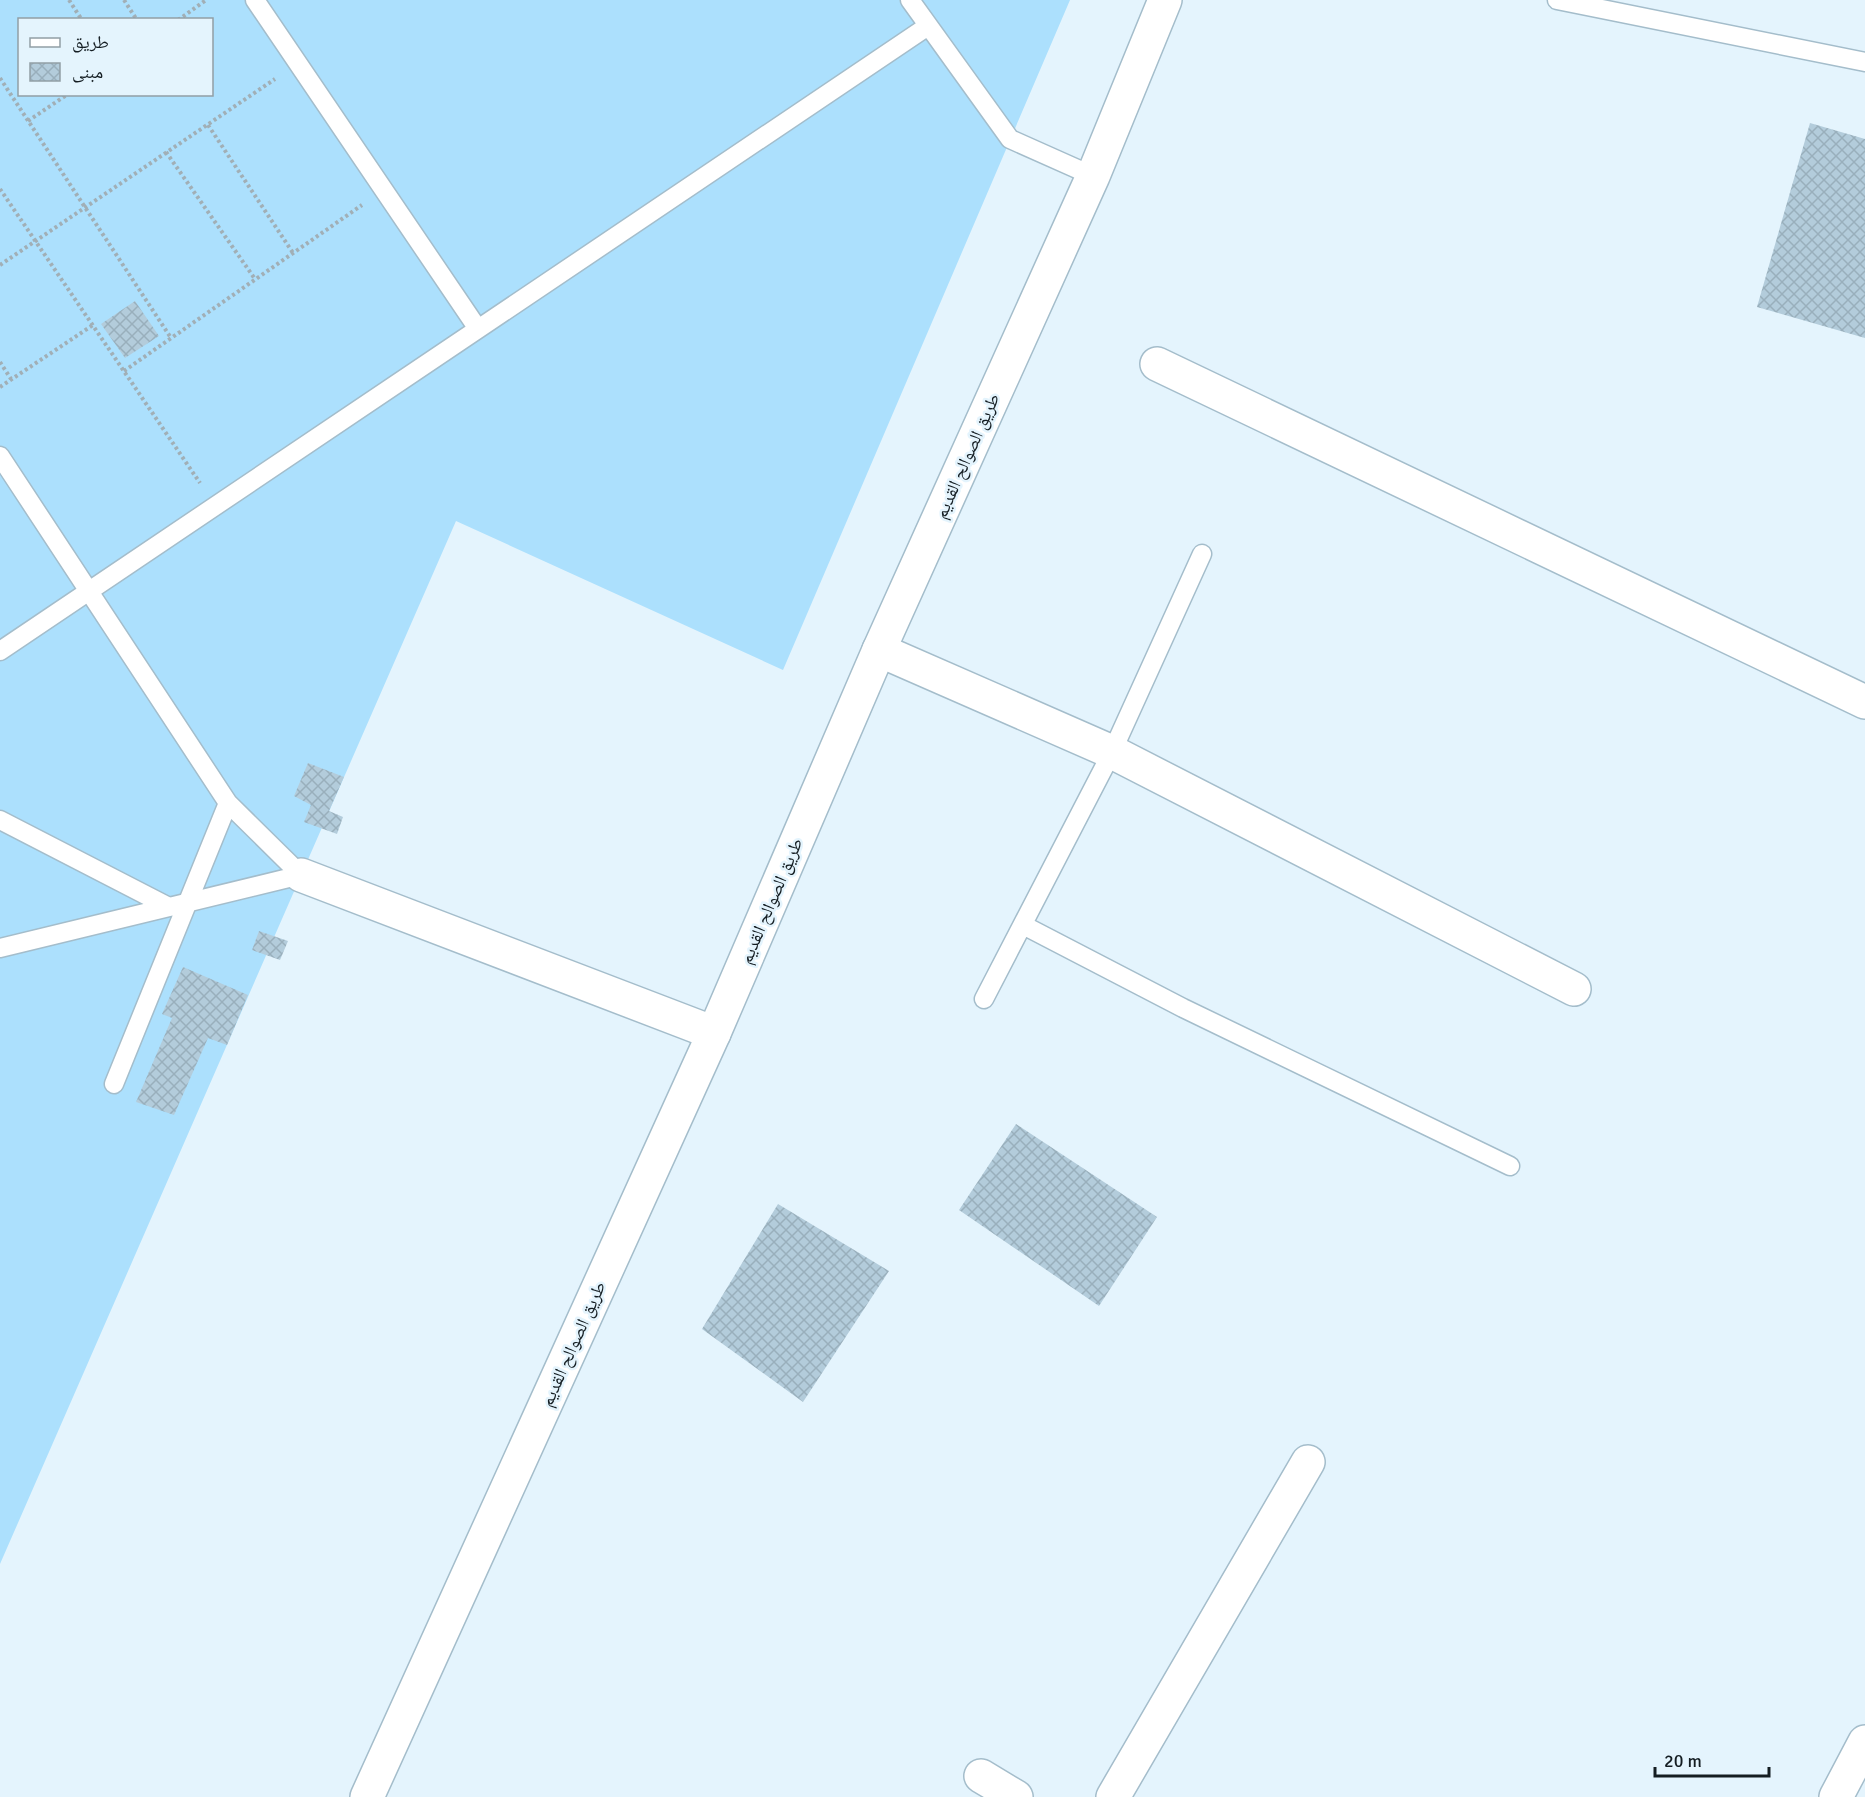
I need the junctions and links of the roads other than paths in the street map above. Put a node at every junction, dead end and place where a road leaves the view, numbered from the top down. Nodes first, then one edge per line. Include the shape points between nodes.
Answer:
1 (255, 0) edge
2 (910, 0) edge
3 (1166, 0) edge
4 (1557, 0) edge
5 (928, 26) junction
6 (1865, 62) edge
7 (1093, 176) junction
8 (478, 329) junction
9 (1157, 364) dead end
10 (0, 456) edge
11 (1202, 554) dead end
12 (88, 591) junction
13 (879, 650) junction
14 (0, 651) edge
15 (1865, 702) edge
16 (1112, 752) junction
17 (228, 803) junction
18 (0, 820) edge
19 (302, 875) junction
20 (187, 903) junction
21 (169, 907) junction
22 (1023, 925) junction
23 (0, 948) edge
24 (1574, 988) dead end
25 (984, 999) dead end
26 (714, 1033) junction
27 (114, 1084) dead end
28 (1510, 1166) dead end
29 (1308, 1462) dead end
30 (1865, 1742) edge
31 (981, 1776) dead end
32 (367, 1797) edge
33 (1017, 1797) edge
34 (1113, 1797) edge
35 (1836, 1797) edge

1 - 8 lane
2 - 5 lane
3 - 7 street, طريق الصوالح القديم
4 - 6 lane
5 - 7 lane via 1010,139
5 - 8 lane
7 - 13 street, طريق الصوالح القديم
8 - 12 lane
9 - 15 street
10 - 12 lane
11 - 16 lane
12 - 14 lane
12 - 17 lane
13 - 16 street
13 - 26 street, طريق الصوالح القديم
16 - 22 lane
16 - 24 street
17 - 19 lane
17 - 20 lane
18 - 21 lane
19 - 20 lane
19 - 26 street
20 - 21 lane
20 - 27 lane
21 - 23 lane
22 - 25 lane
22 - 28 lane via 1183,1008
26 - 32 street, طريق الصوالح القديم
29 - 34 street
30 - 35 street
31 - 33 street

